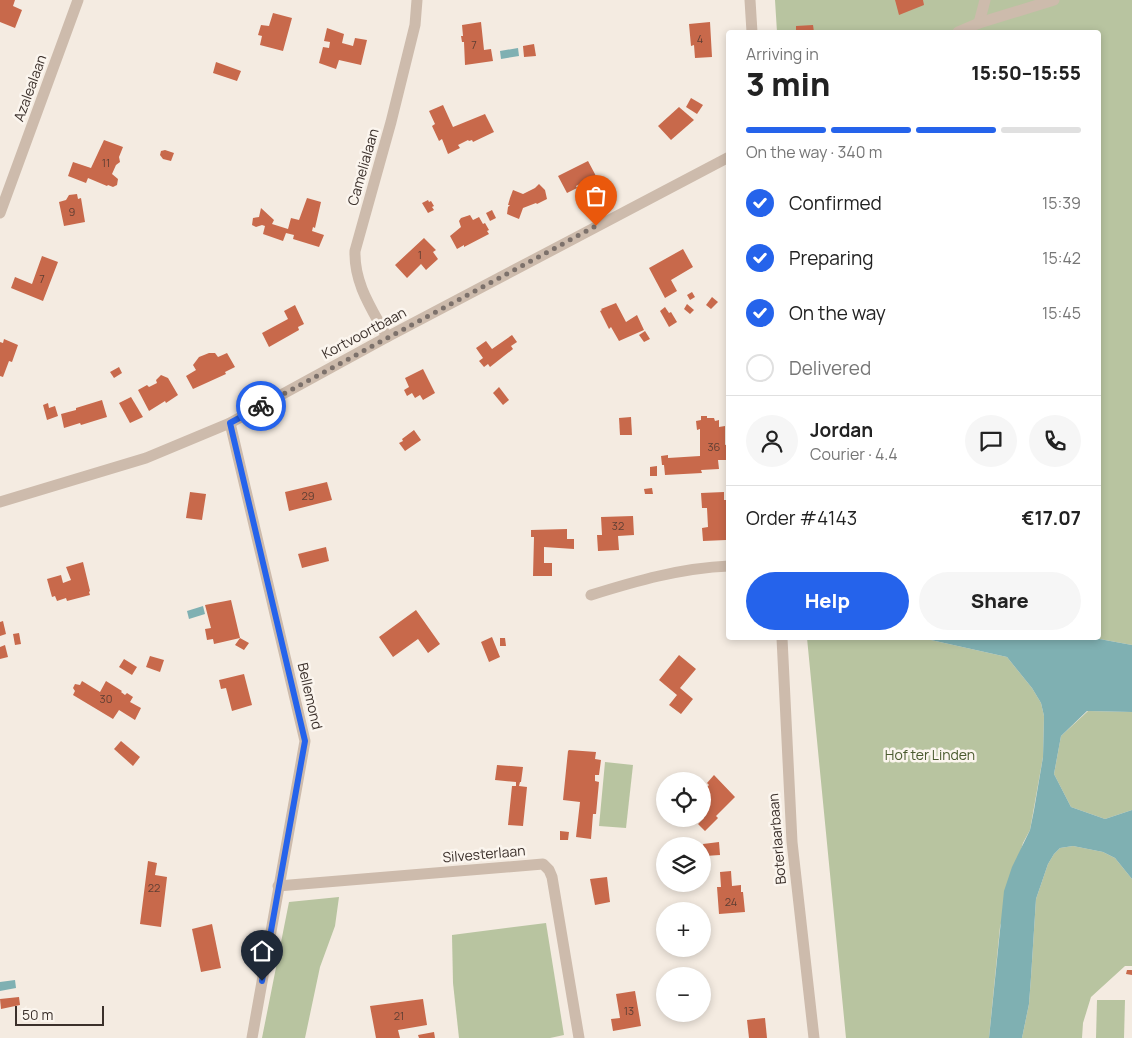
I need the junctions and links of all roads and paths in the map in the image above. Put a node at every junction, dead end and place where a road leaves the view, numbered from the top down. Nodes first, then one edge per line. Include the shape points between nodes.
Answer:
1 (78, 0) edge
2 (418, 0) edge
3 (750, 0) edge
4 (985, 0) edge
5 (1054, 0) edge
6 (979, 23) junction
7 (752, 30) edge
8 (963, 30) edge
9 (726, 158) edge
10 (0, 214) edge
11 (387, 337) junction
12 (230, 423) junction
13 (0, 502) edge
14 (726, 566) edge
15 (590, 595) dead end
16 (782, 640) edge
17 (278, 886) junction
18 (252, 1038) edge
19 (579, 1038) edge
20 (814, 1038) edge

1 - 10 street, Azalealaan
2 - 11 street, Camelialaan via 408,54 355,251 361,288
3 - 7 street
4 - 6 street
5 - 6 street
6 - 8 street
9 - 11 street, Kortvoortbaan
11 - 12 street, Kortvoortbaan
12 - 13 street, Kortvoortbaan via 146,458
12 - 17 street, Bellemond via 305,741
14 - 15 street via 680,571
16 - 20 street, Boterlaarbaan via 792,842
17 - 18 street, Bellemond
17 - 19 street, Silvesterlaan via 543,864 550,870 552,878

